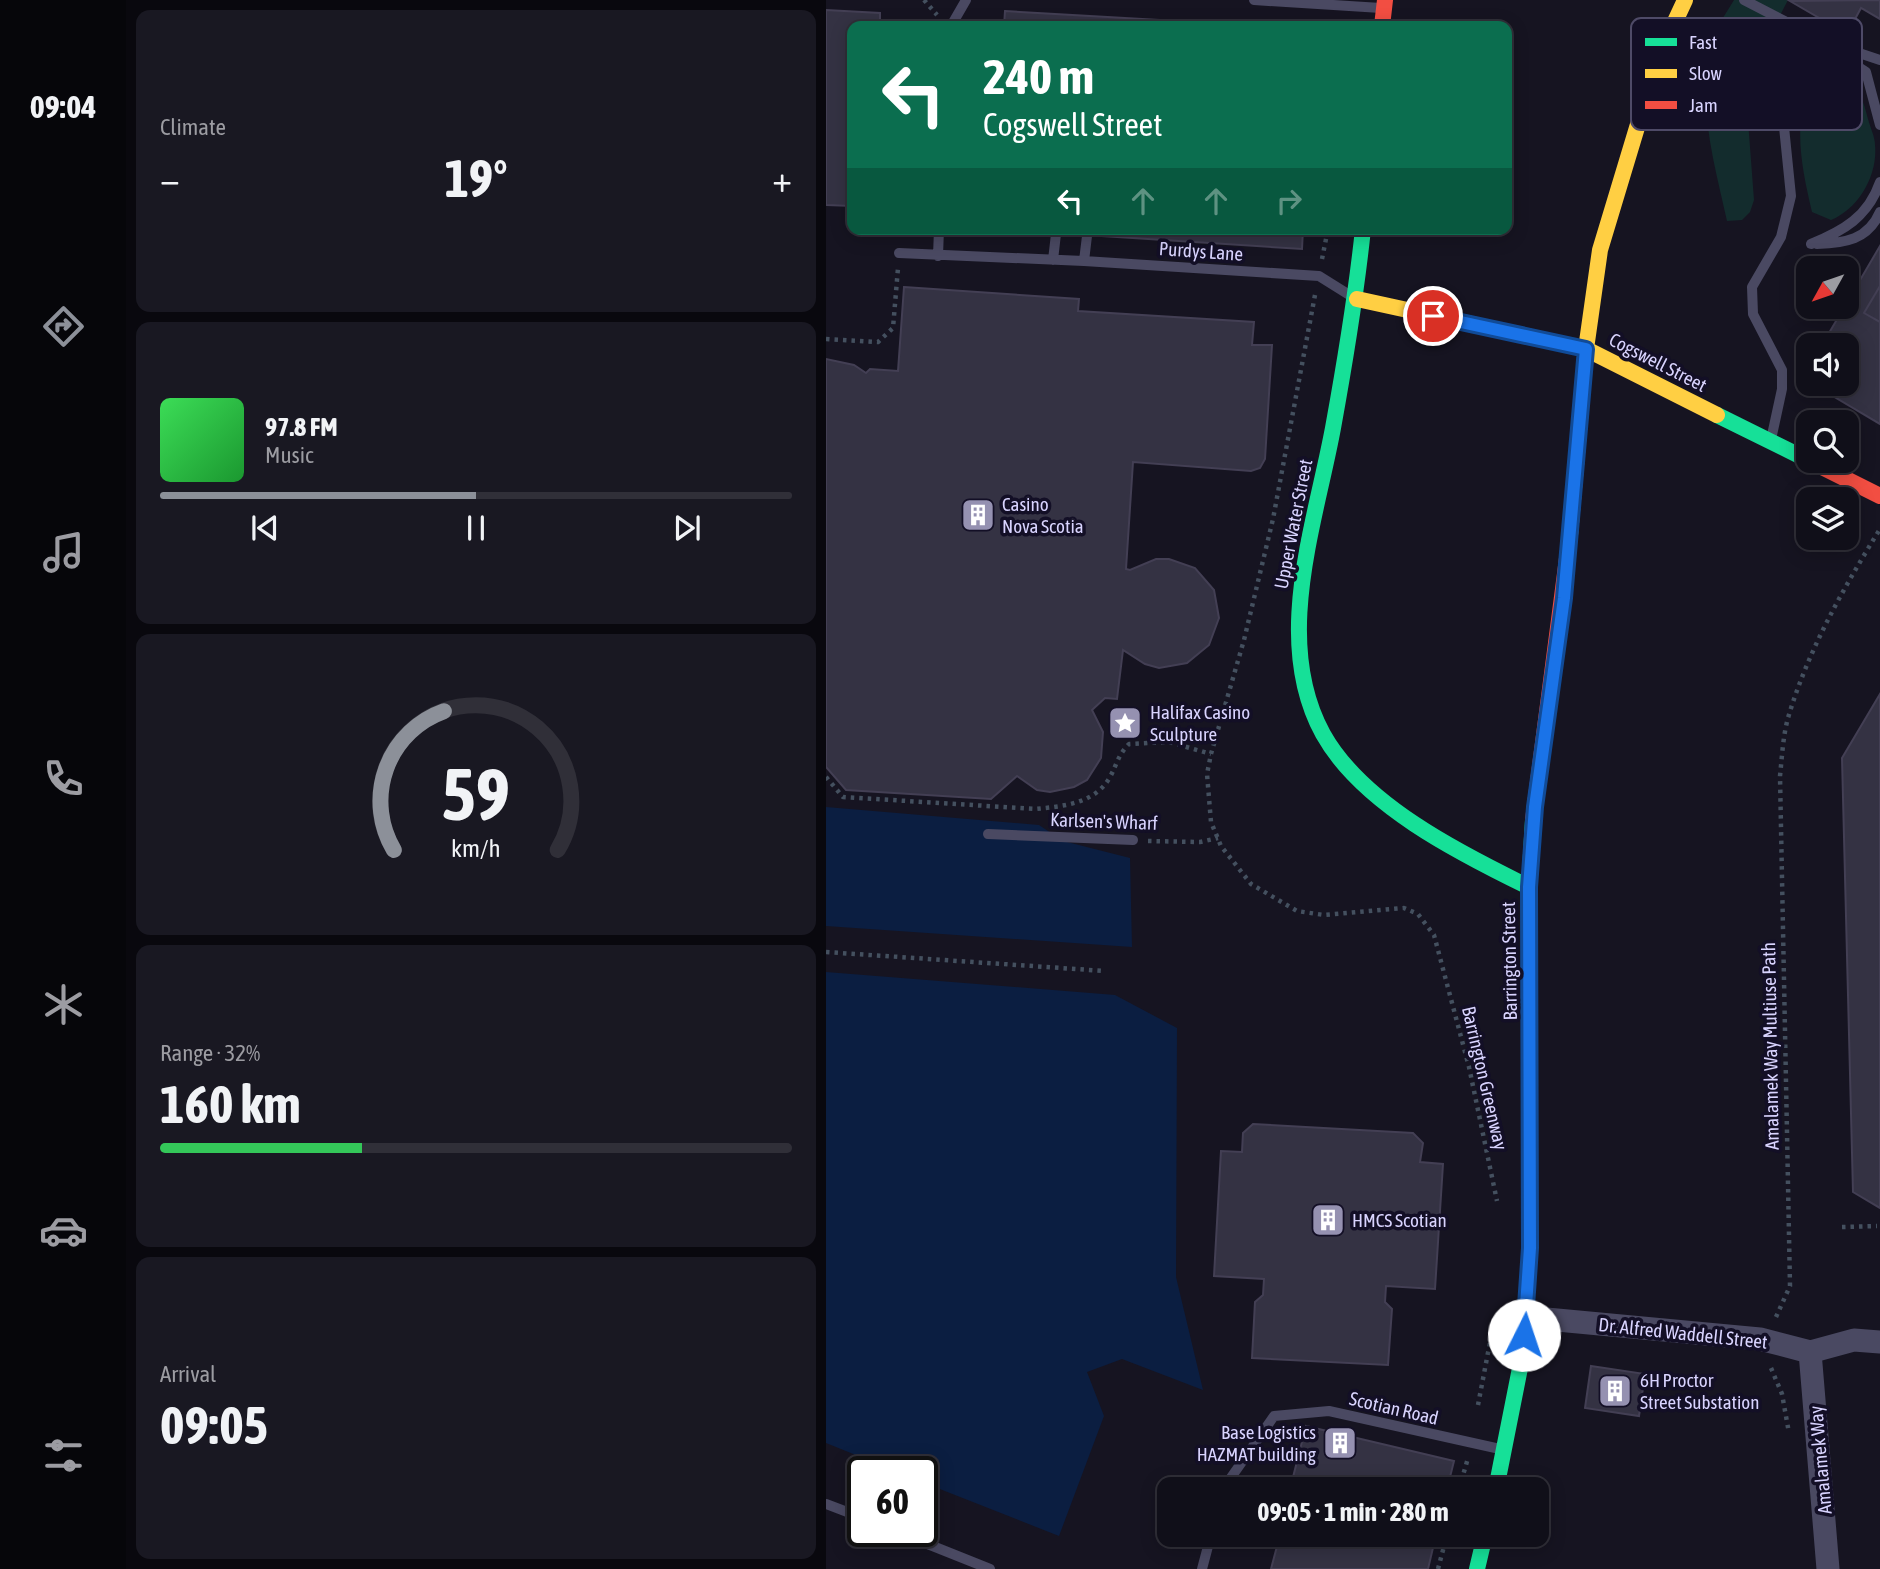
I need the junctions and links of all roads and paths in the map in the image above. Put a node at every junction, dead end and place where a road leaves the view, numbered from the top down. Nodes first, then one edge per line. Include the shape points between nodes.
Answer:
1 (966, 0) edge
2 (1254, 0) edge
3 (1685, 0) edge
4 (1744, 0) edge
5 (1384, 4) edge
6 (1677, 18) edge
7 (1777, 18) edge
8 (954, 21) edge
9 (1862, 54) edge
10 (1880, 60) edge
11 (1862, 69) edge
12 (1880, 125) edge
13 (1636, 130) edge
14 (1784, 130) edge
15 (1880, 182) edge
16 (1880, 212) edge
17 (939, 235) edge
18 (1056, 235) edge
19 (1327, 235) edge
20 (1362, 235) edge
21 (1087, 236) dead end
22 (899, 253) joint
23 (938, 256) junction
24 (1053, 260) junction
25 (1084, 261) junction
26 (1319, 276) junction
27 (1357, 299) junction
28 (826, 339) edge
29 (1586, 349) junction
30 (1770, 441) junction
31 (1796, 454) edge
32 (1834, 473) edge
33 (1880, 496) edge
34 (1880, 529) edge
35 (1211, 754) dead end
36 (826, 777) edge
37 (988, 834) dead end
38 (1218, 838) dead end
39 (1133, 840) joint
40 (1529, 887) junction
41 (1434, 935) dead end
42 (826, 952) edge
43 (1105, 971) dead end
44 (1499, 1215) dead end
45 (1877, 1226) dead end
46 (1842, 1227) dead end
47 (1525, 1317) junction
48 (1493, 1326) dead end
49 (1760, 1339) junction
50 (1880, 1342) edge
51 (1810, 1352) junction
52 (1471, 1445) junction
53 (1792, 1447) dead end
54 (1506, 1450) junction
55 (1231, 1477) edge
56 (1462, 1477) edge
57 (1499, 1477) edge
58 (826, 1504) edge
59 (847, 1512) edge
60 (935, 1547) edge
61 (1208, 1547) edge
62 (1444, 1547) edge
63 (1482, 1547) edge
64 (990, 1569) edge
65 (1202, 1569) edge
66 (1438, 1569) edge
67 (1477, 1569) edge
68 (1828, 1569) edge

1 - 8 lane
2 - 5 lane
3 - 6 main road, Barrington Street
4 - 7 lane
9 - 10 lane
11 - 12 lane
13 - 29 main road, Barrington Street via 1600,250
14 - 30 lane via 1791,196 1781,237 1752,287 1753,314 1782,370
15 - 16 lane via 1862,215 1844,230 1811,244 1848,243 1874,226
17 - 23 lane
18 - 24 lane
19 - 26 path
20 - 27 main road, Upper Water Street
21 - 25 lane
22 - 23 lane, Purdys Lane
22 - 28 path via 893,328 878,342
23 - 24 lane, Purdys Lane
24 - 25 lane, Purdys Lane
25 - 26 lane, Purdys Lane
26 - 27 lane, Purdys Lane
27 - 29 main road, Cogswell Street
27 - 40 main road, Upper Water Street via 1300,586 1304,686 1324,736 1368,787 1478,863
29 - 30 main road, Cogswell Street
29 - 40 main road, Barrington Street via 1564,598
30 - 31 main road, Cogswell Street
32 - 33 main road, Cogswell Street
34 - 49 path, Amalamek Way Multiuse Path via 1820,635 1788,719 1780,776 1790,1286 1779,1313
35 - 36 path via 1169,742 1129,744 1117,756 1110,776 1088,799 1036,809 843,797
37 - 39 lane, Karlsen's Wharf
38 - 39 path, Karlsen's Wharf via 1200,842
40 - 47 main road, Barrington Street via 1530,1236
41 - 44 path, Barrington Greenway via 1469,1067
42 - 43 path
45 - 46 path
47 - 49 street, Dr. Alfred Waddell Street
47 - 54 main road, Barrington Street
48 - 52 path
49 - 51 street, Dr. Alfred Waddell Street
49 - 53 path via 1782,1394
50 - 51 street, Dr. Alfred Waddell Street via 1854,1340
51 - 68 street, Amalamek Way
52 - 54 lane, Scotian Road
52 - 55 lane, Scotian Road via 1329,1411 1274,1416
52 - 56 path
54 - 57 main road, Barrington Street
58 - 59 lane
60 - 64 lane
61 - 65 lane
62 - 66 path
63 - 67 main road

